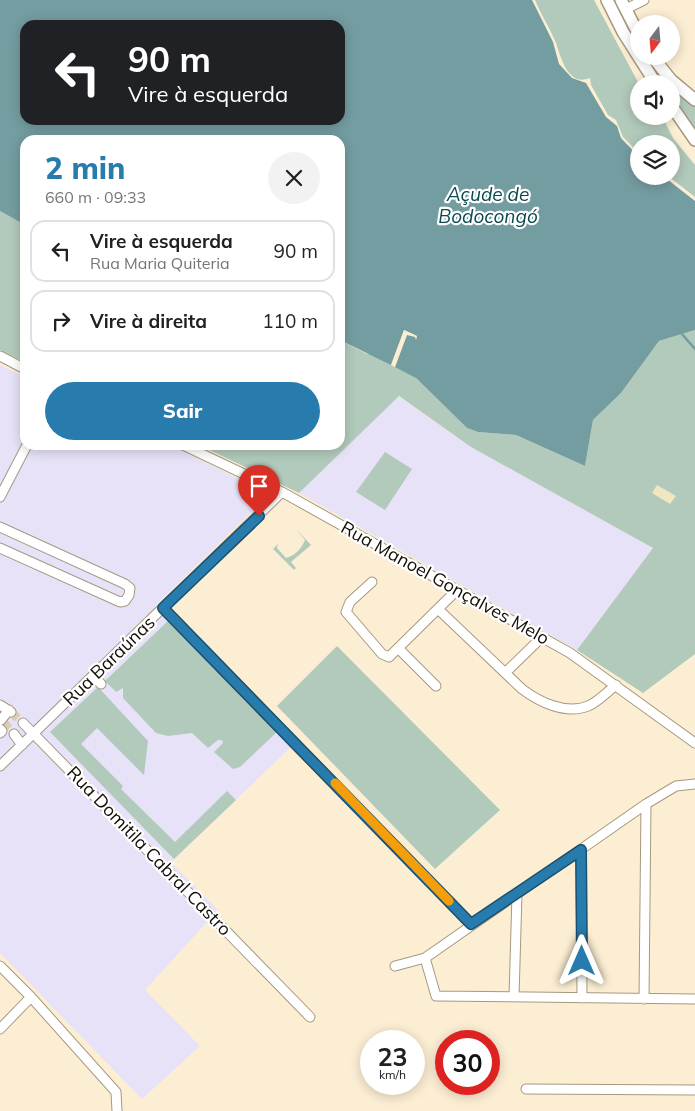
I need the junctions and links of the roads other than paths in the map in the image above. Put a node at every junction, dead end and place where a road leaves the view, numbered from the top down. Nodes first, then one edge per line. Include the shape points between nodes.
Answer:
1 (608, 0) edge
2 (644, 0) edge
3 (623, 5) edge
4 (630, 18) edge
5 (659, 65) edge
6 (650, 75) edge
7 (695, 100) edge
8 (680, 118) edge
9 (695, 140) edge
10 (0, 356) edge
11 (20, 366) edge
12 (24, 450) edge
13 (194, 450) edge
14 (282, 492) junction
15 (1, 495) edge
16 (0, 527) edge
17 (0, 548) edge
18 (372, 582) dead end
19 (457, 590) junction
20 (163, 608) junction
21 (438, 609) junction
22 (542, 637) junction
23 (399, 648) junction
24 (505, 673) junction
25 (93, 676) junction
26 (101, 684) dead end
27 (616, 685) junction
28 (436, 686) dead end
29 (0, 705) edge
30 (1, 723) edge
31 (23, 723) tunnel mouth
32 (0, 733) edge
33 (34, 733) junction
34 (14, 734) tunnel mouth
35 (695, 743) edge
36 (22, 745) junction
37 (0, 766) edge
38 (695, 784) edge
39 (646, 804) junction
40 (581, 850) junction
41 (517, 894) junction
42 (471, 924) junction
43 (425, 958) junction
44 (0, 966) edge
45 (395, 966) dead end
46 (31, 997) junction
47 (514, 997) junction
48 (582, 998) junction
49 (644, 998) junction
50 (695, 999) edge
51 (310, 1017) dead end
52 (0, 1029) edge
53 (526, 1089) dead end
54 (695, 1090) edge
55 (117, 1111) edge

1 - 6 main road via 623,32
2 - 3 street
3 - 4 main road
5 - 7 main road
8 - 9 main road
10 - 11 street
12 - 15 street
13 - 14 street, Rua Manoel Gonçalves Melo
14 - 19 street, Rua Manoel Gonçalves Melo
14 - 20 street, Rua Baraúnas
16 - 17 street via 125,584 130,588 129,595 126,601 120,602
18 - 23 street via 350,602 346,612 348,617 386,656 393,655
19 - 21 street
19 - 22 street, Rua Manoel Gonçalves Melo
20 - 25 street, Rua Baraúnas
20 - 42 street
21 - 23 street
21 - 24 street
22 - 24 street
22 - 27 street, Rua Manoel Gonçalves Melo
23 - 28 street
24 - 27 street via 536,700 563,707 589,705
25 - 26 street
25 - 33 street, Rua Baraúnas
27 - 35 street, Rua Manoel Gonçalves Melo
29 - 30 street via 10,711
30 - 32 street
31 - 33 street, Rua Domitila Cabral Castro
33 - 36 street, Rua Baraúnas
33 - 51 street, Rua Domitila Cabral Castro
34 - 36 street
36 - 37 street, Rua Baraúnas
38 - 39 street via 676,786
39 - 40 street
39 - 49 street
40 - 41 street
40 - 48 street
41 - 42 street
41 - 47 street
42 - 43 street
43 - 45 street
43 - 47 street via 436,996
44 - 46 street
46 - 52 street
46 - 55 street via 116,1092
47 - 48 street
48 - 49 street
49 - 50 street
53 - 54 street

